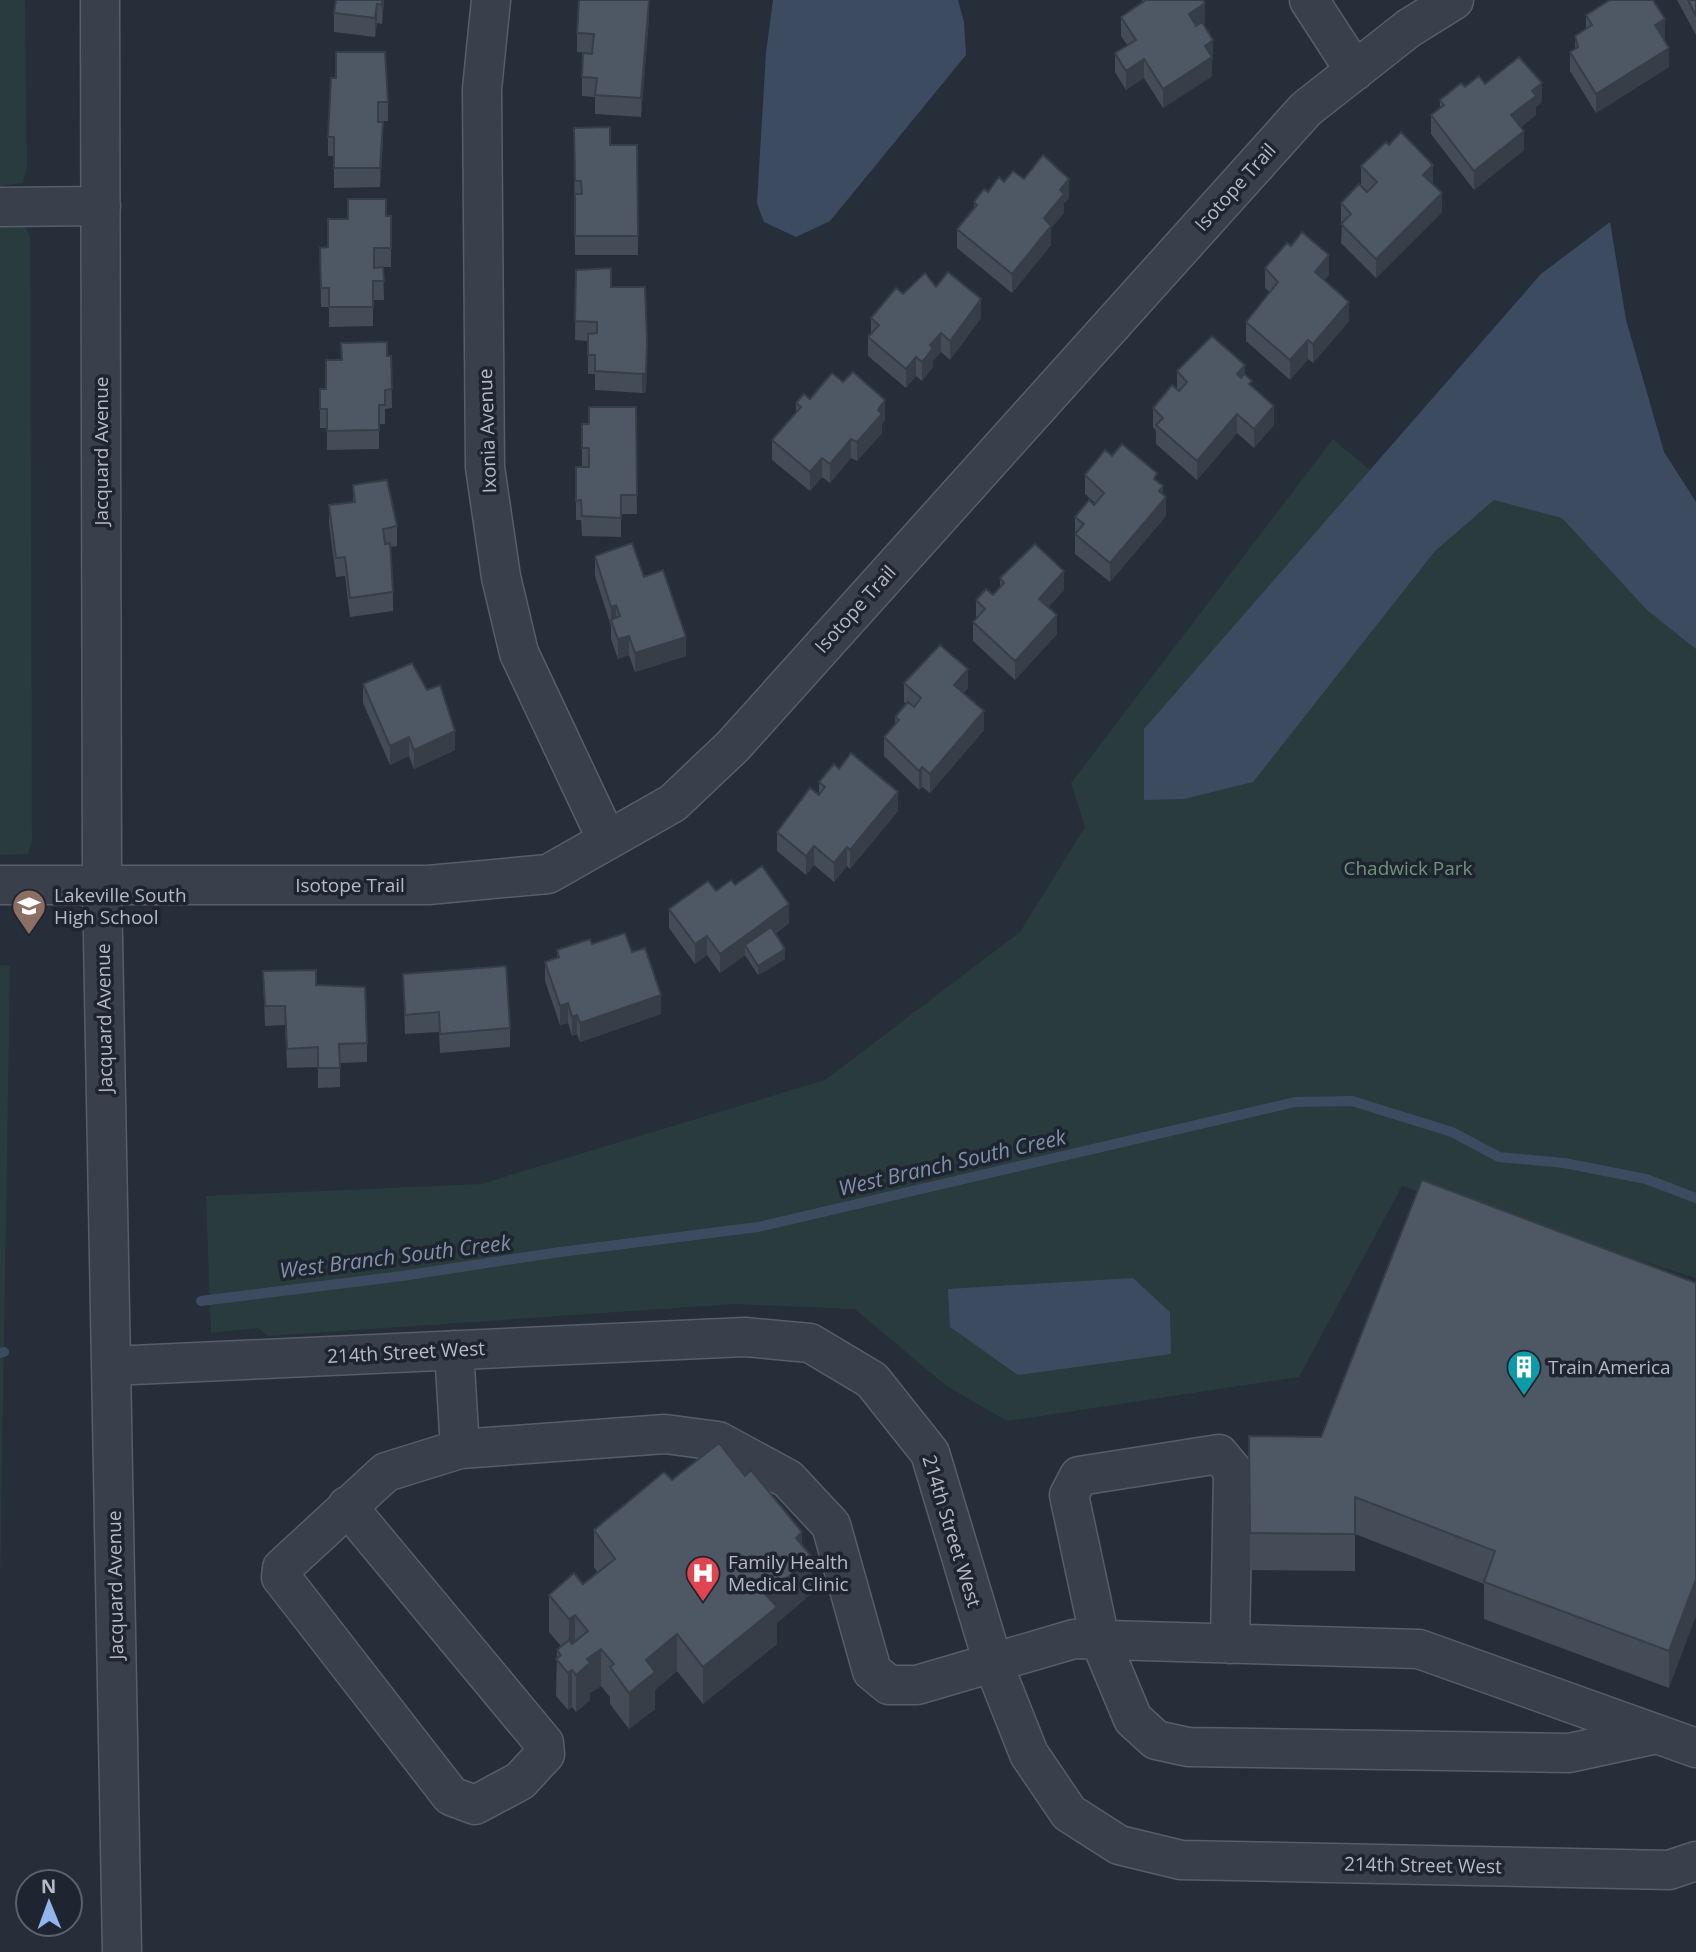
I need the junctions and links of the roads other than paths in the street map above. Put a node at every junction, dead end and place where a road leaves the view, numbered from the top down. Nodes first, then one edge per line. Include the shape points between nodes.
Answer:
1 (100, 0) edge
2 (491, 0) edge
3 (1309, 0) edge
4 (1454, 0) edge
5 (1354, 71) junction
6 (101, 206) junction
7 (0, 207) edge
8 (607, 840) junction
9 (0, 885) edge
10 (102, 885) junction
11 (454, 1350) junction
12 (111, 1366) junction
13 (460, 1449) junction
14 (347, 1506) junction
15 (1100, 1640) junction
16 (1230, 1644) junction
17 (993, 1663) junction
18 (1657, 1734) junction
19 (1696, 1748) edge
20 (1696, 1861) edge
21 (122, 1952) edge

1 - 6 street, Jacquard Avenue
2 - 8 street, Ixonia Avenue via 482,89 485,467 501,577 519,653
3 - 5 street
4 - 5 street, Isotope Trail
5 - 8 street, Isotope Trail via 1306,109 733,746 673,803
6 - 7 street
6 - 10 street, Jacquard Avenue
8 - 10 street, Isotope Trail via 548,874 428,885
9 - 10 street, Isotope Trail
10 - 12 street, Jacquard Avenue
11 - 12 street, 214th Street West
11 - 13 street
11 - 17 street, 214th Street West via 745,1336 810,1343 872,1380 930,1453
12 - 21 street, Jacquard Avenue
13 - 14 street via 386,1472
13 - 17 street via 665,1434 718,1441 788,1479 831,1525 872,1671 889,1685 917,1685
14 - 14 street via 282,1568 281,1577 451,1796 475,1805 520,1781 545,1754 544,1743
15 - 16 street
15 - 16 street via 1069,1495 1079,1476 1219,1454 1233,1471
15 - 17 street via 1074,1639
15 - 18 street via 1133,1720 1156,1740 1188,1747 1569,1753
16 - 18 street via 1419,1649
17 - 20 street, 214th Street West via 1029,1754 1069,1813 1119,1845 1181,1860 1670,1870
18 - 19 street

